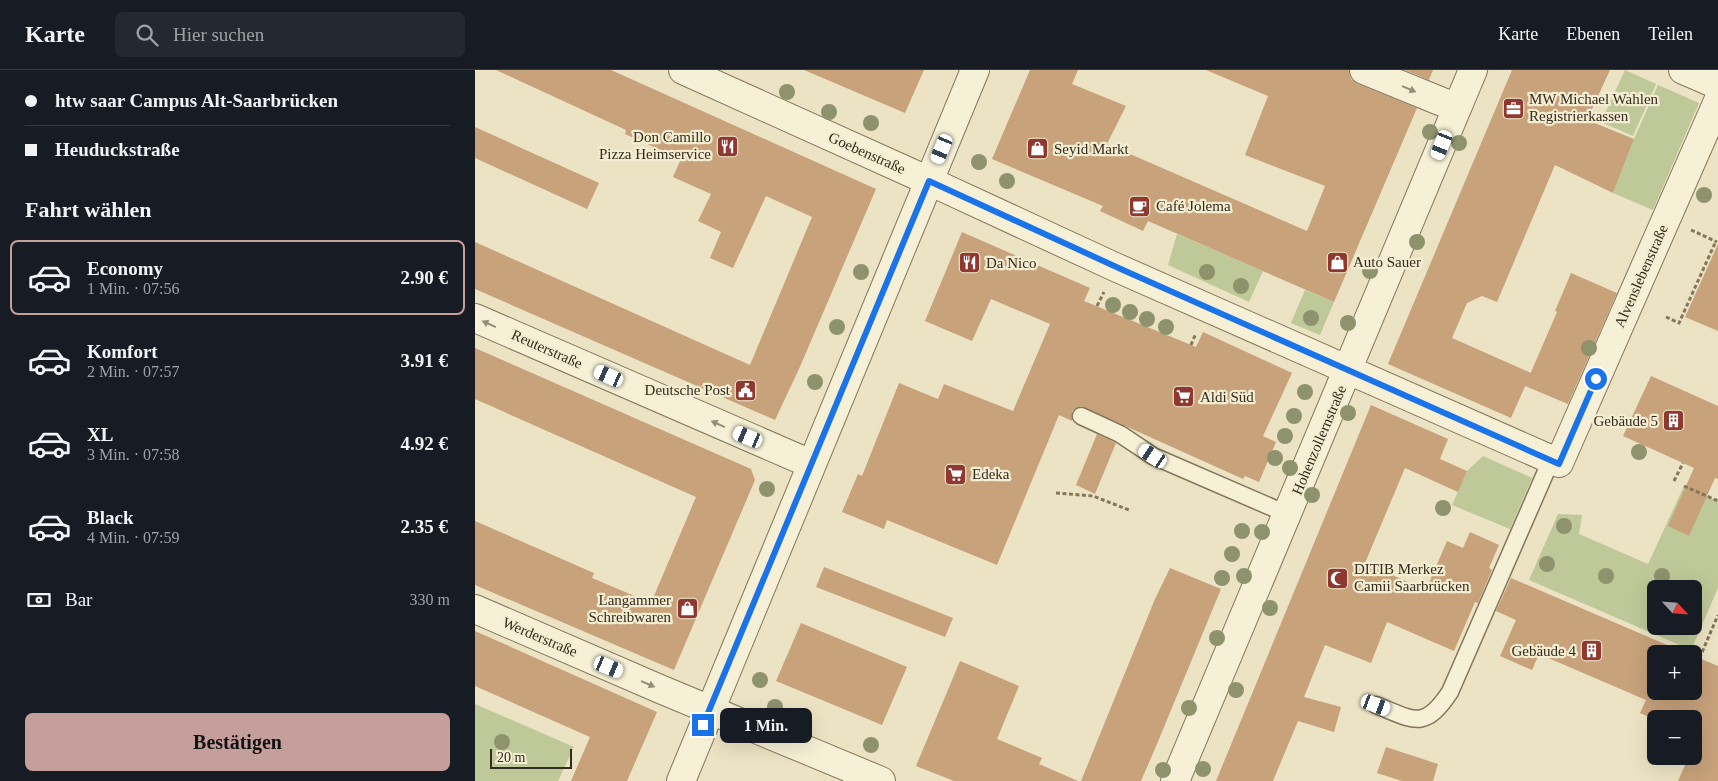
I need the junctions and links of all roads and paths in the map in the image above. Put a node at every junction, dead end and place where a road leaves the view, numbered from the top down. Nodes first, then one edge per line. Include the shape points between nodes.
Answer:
1 (683, 70) edge
2 (975, 70) edge
3 (1364, 70) edge
4 (1473, 70) edge
5 (1683, 70) edge
6 (1718, 85) edge
7 (1718, 101) edge
8 (1457, 108) junction
9 (929, 181) junction
10 (1692, 230) dead end
11 (1717, 241) edge
12 (1666, 317) dead end
13 (475, 318) edge
14 (1348, 370) junction
15 (1081, 416) dead end
16 (1558, 455) junction
17 (1683, 463) dead end
18 (811, 464) junction
19 (1674, 481) dead end
20 (1684, 486) dead end
21 (1056, 494) dead end
22 (1718, 501) edge
23 (1129, 510) dead end
24 (1287, 514) junction
25 (475, 609) edge
26 (1718, 616) edge
27 (1702, 653) edge
28 (1376, 705) dead end
29 (710, 710) junction
30 (681, 781) edge
31 (881, 781) edge
32 (1175, 781) edge

1 - 9 street, Goebenstraße
2 - 9 street
3 -> 8 street
4 - 8 street, Hohenzollernstraße
5 - 6 street
7 - 16 street, Alvenslebenstraße
8 - 14 street, Hohenzollernstraße
9 - 14 street, Goebenstraße
9 - 18 street
10 - 11 path
11 - 12 path via 1679,323
18 -> 13 street, Reuterstraße
14 - 16 street, Goebenstraße
14 - 24 street, Hohenzollernstraße
15 - 24 lane via 1120,434 1153,456
16 - 28 lane via 1450,692 1441,705 1429,717 1413,720
17 - 19 path
18 - 29 street
20 - 22 path
21 - 23 path via 1093,496
24 - 32 street, Hohenzollernstraße
25 -> 29 street, Werderstraße
26 - 27 path
29 - 30 street
29 - 31 street, Werderstraße

